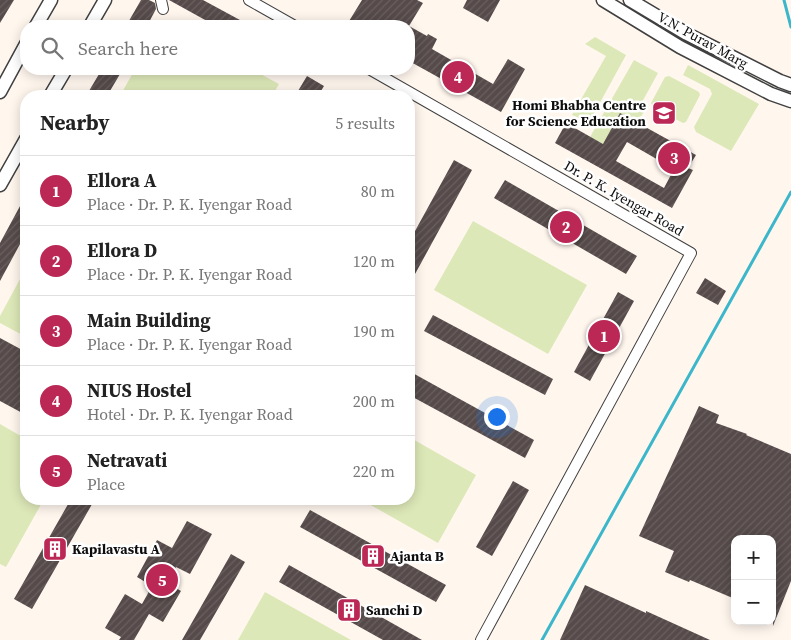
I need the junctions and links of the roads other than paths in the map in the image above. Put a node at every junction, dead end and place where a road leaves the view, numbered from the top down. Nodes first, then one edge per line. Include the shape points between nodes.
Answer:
1 (51, 0) edge
2 (105, 0) edge
3 (249, 0) edge
4 (603, 0) edge
5 (630, 0) edge
6 (39, 20) edge
7 (93, 20) edge
8 (284, 20) edge
9 (20, 55) edge
10 (62, 75) edge
11 (380, 75) edge
12 (791, 85) edge
13 (54, 90) edge
14 (406, 90) edge
15 (0, 92) edge
16 (415, 95) edge
17 (791, 101) edge
18 (20, 150) edge
19 (0, 185) edge
20 (481, 640) edge

1 - 6 street
2 - 7 street
3 - 8 street
4 - 17 street, V.N. Purav Marg via 688,51
5 - 12 street, V.N. Purav Marg via 687,34
9 - 15 street
10 - 13 street
11 - 14 street, Dr. P. K. Iyengar Road
16 - 20 street, Dr. P. K. Iyengar Road via 691,252
18 - 19 street

